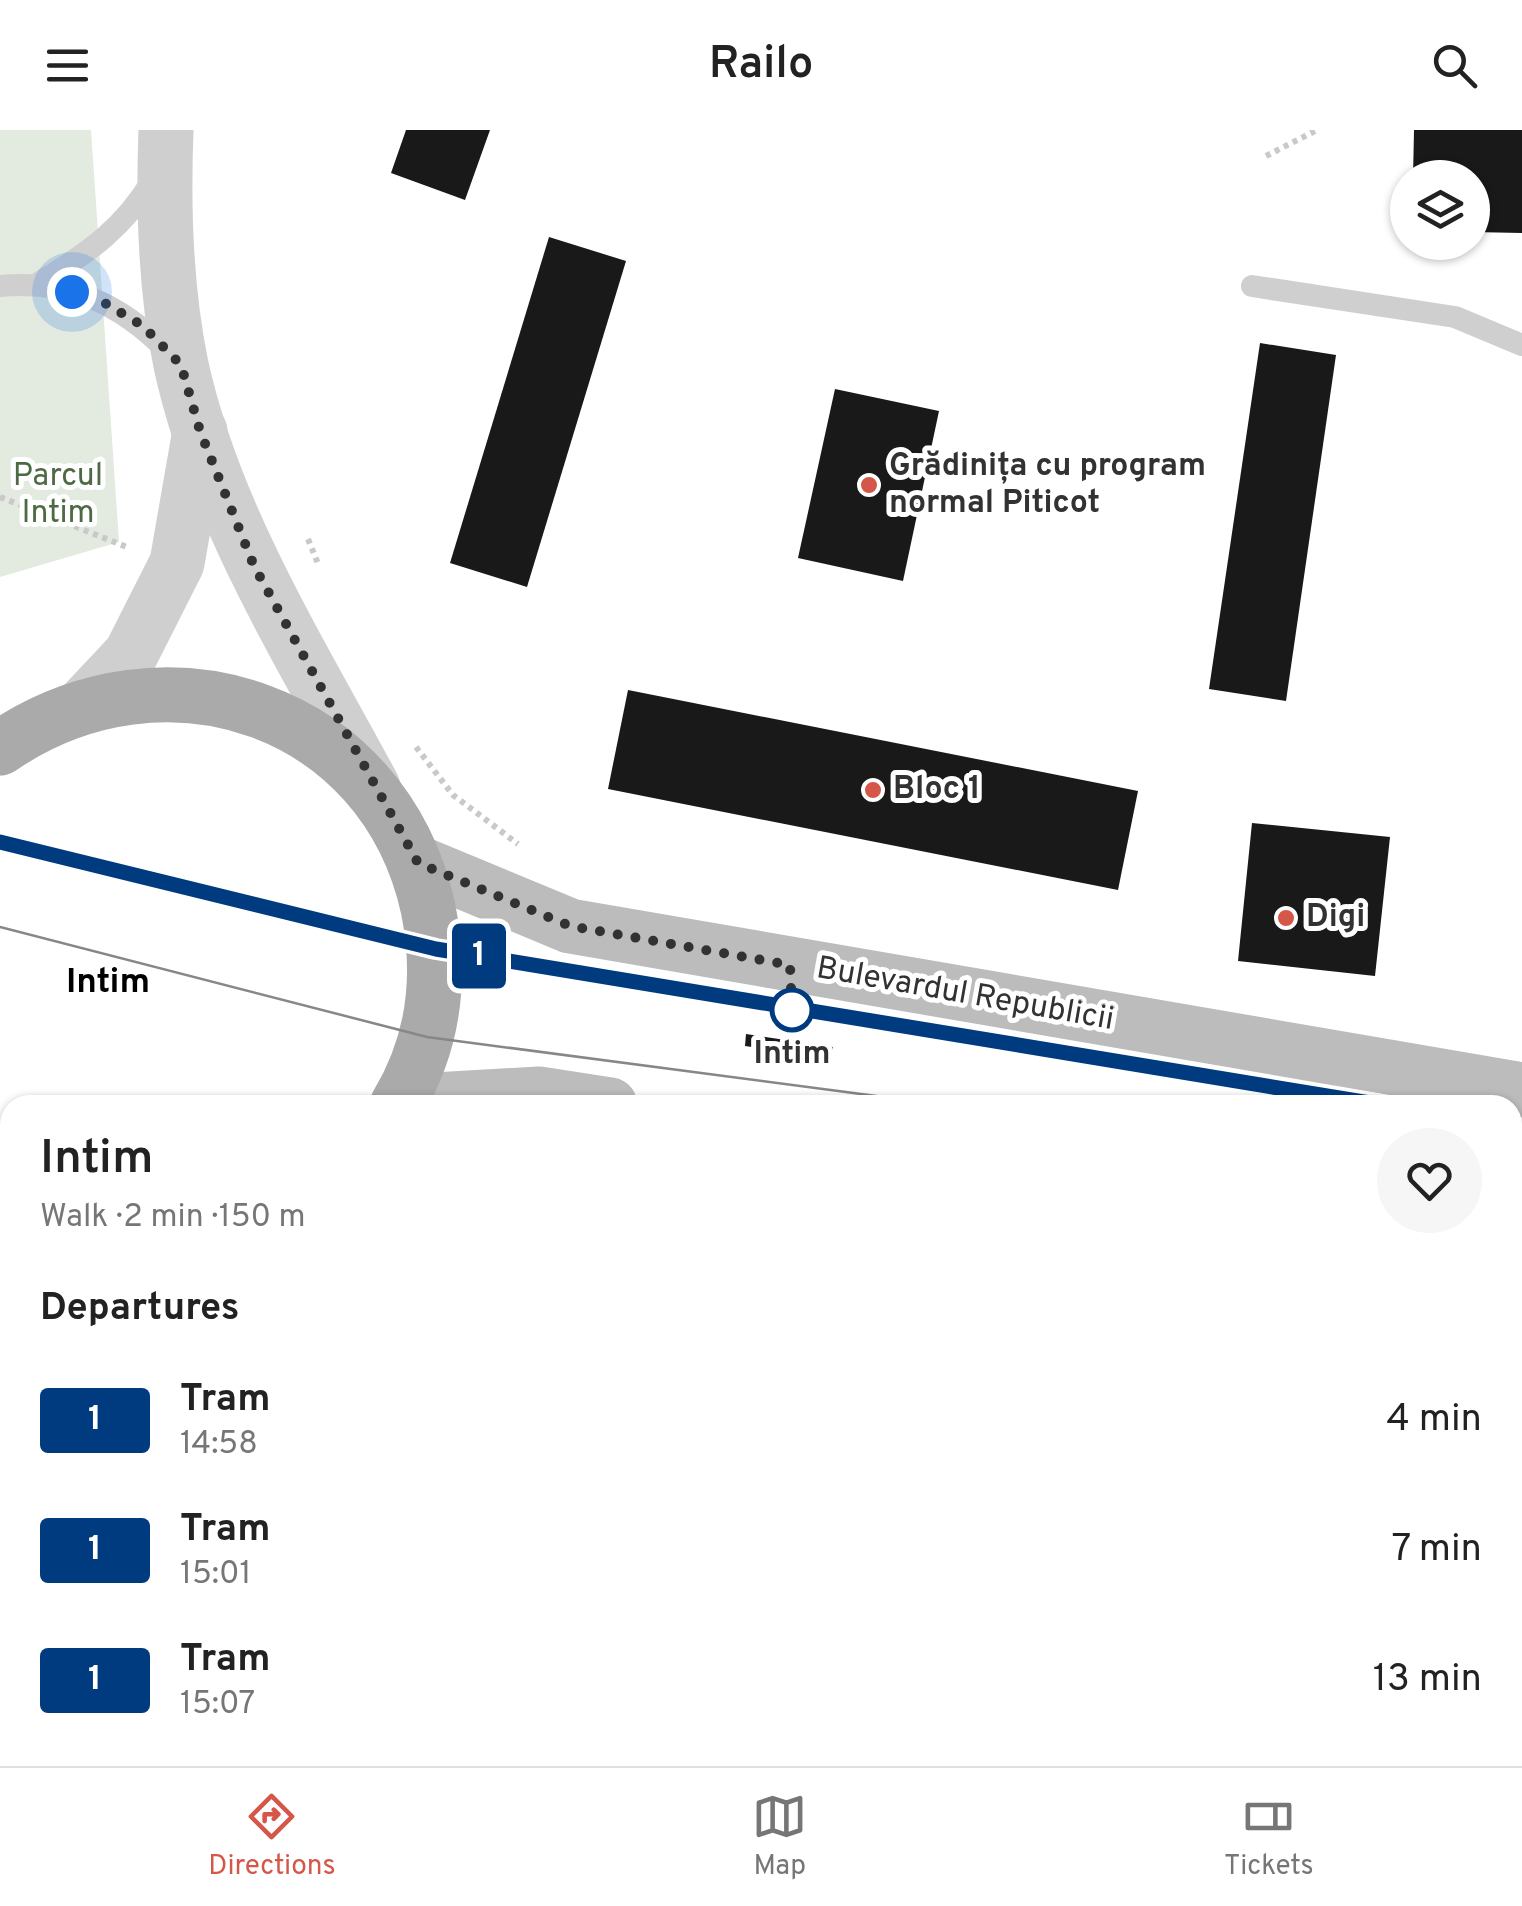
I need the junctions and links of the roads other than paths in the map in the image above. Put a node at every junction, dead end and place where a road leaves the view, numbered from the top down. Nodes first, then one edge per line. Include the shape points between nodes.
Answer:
1 (165, 144) edge
2 (40, 282) junction
3 (0, 286) edge
4 (1252, 286) dead end
5 (1522, 345) edge
6 (181, 365) junction
7 (200, 431) junction
8 (44, 711) edge
9 (0, 748) edge
10 (374, 790) junction
11 (418, 863) junction
12 (1522, 1090) edge
13 (402, 1095) edge

1 - 2 lane via 133,212 98,246
1 - 6 street via 167,267
2 - 3 lane
2 - 6 lane via 103,302 143,326
4 - 5 lane via 1455,317
6 - 7 street
7 - 8 street via 177,562 131,654
7 - 10 street via 254,566
8 - 9 main road
8 - 10 main road via 164,692 242,702 314,737
10 - 11 main road
11 - 12 main road, Bulevardul Republicii via 570,926
11 - 13 main road via 436,949 436,994 427,1037

